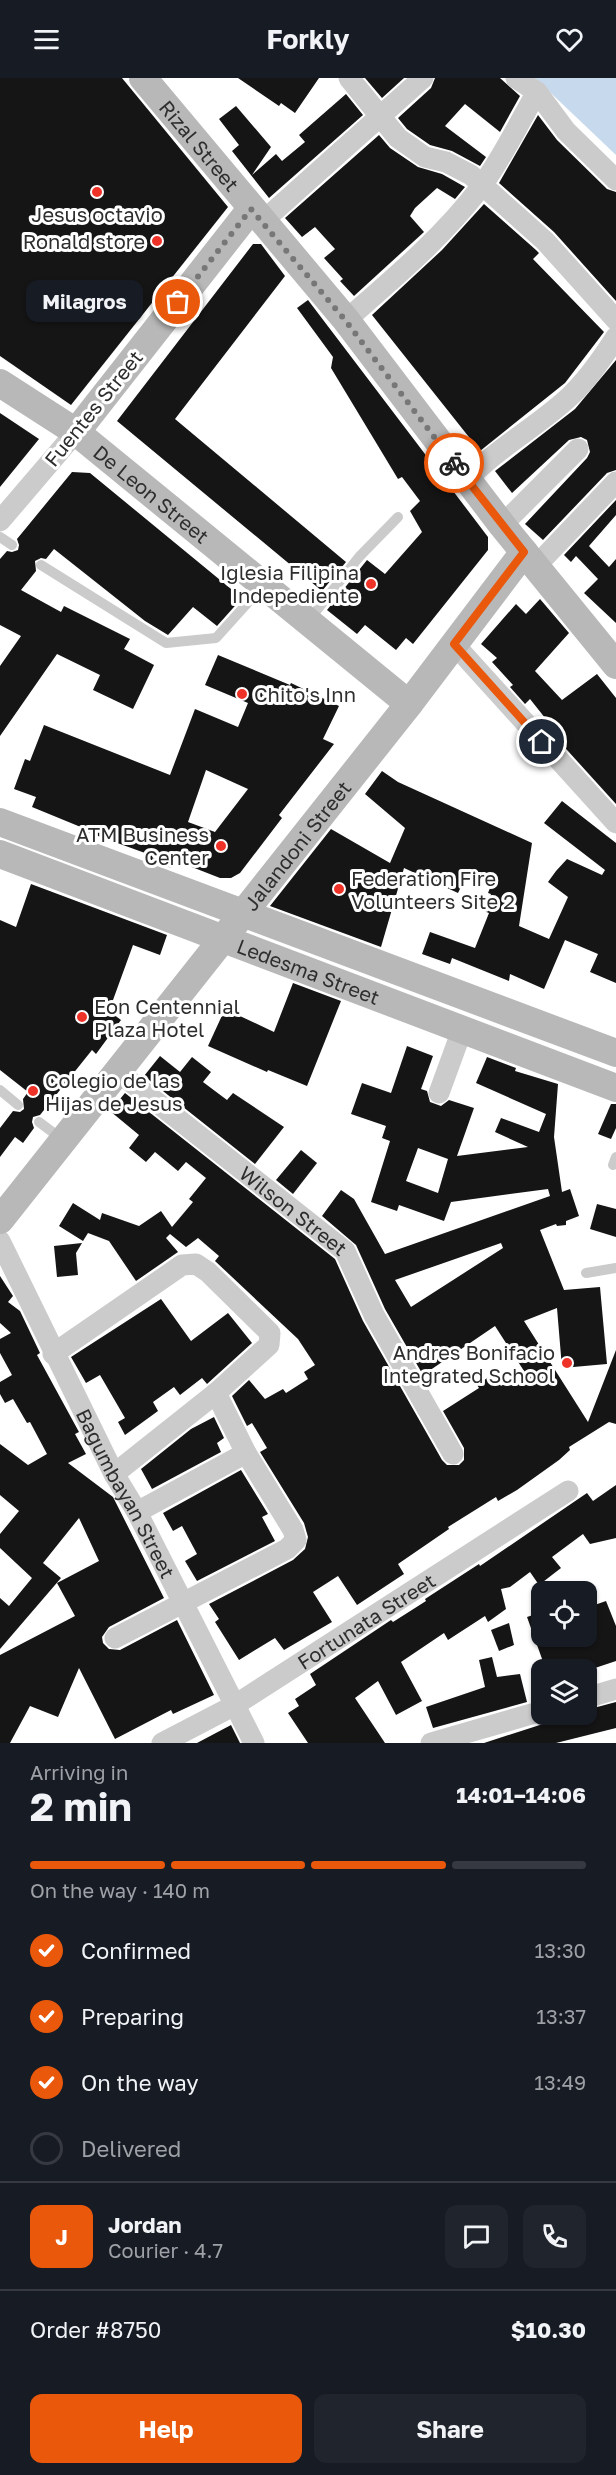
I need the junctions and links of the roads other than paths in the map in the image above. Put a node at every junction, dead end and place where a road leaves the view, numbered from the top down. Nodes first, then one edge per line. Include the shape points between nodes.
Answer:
1 (142, 78) edge
2 (349, 78) edge
3 (423, 78) edge
4 (516, 78) edge
5 (537, 92) junction
6 (379, 118) junction
7 (616, 180) edge
8 (482, 187) junction
9 (257, 215) junction
10 (345, 320) junction
11 (616, 320) edge
12 (616, 337) edge
13 (0, 383) edge
14 (76, 432) junction
15 (578, 449) dead end
16 (466, 480) junction
17 (616, 482) edge
18 (398, 517) dead end
19 (0, 521) edge
20 (502, 525) junction
21 (0, 537) edge
22 (12, 545) dead end
23 (530, 559) junction
24 (41, 565) dead end
25 (262, 587) junction
26 (306, 623) junction
27 (454, 644) junction
28 (616, 665) edge
29 (409, 704) junction
30 (0, 822) edge
31 (616, 823) edge
32 (0, 854) edge
33 (232, 926) junction
34 (462, 1030) junction
35 (616, 1053) edge
36 (117, 1071) junction
37 (616, 1088) edge
38 (0, 1090) edge
39 (439, 1094) dead end
40 (18, 1105) dead end
41 (39, 1122) dead end
42 (63, 1140) junction
43 (0, 1220) edge
44 (0, 1241) edge
45 (616, 1268) edge
46 (586, 1273) dead end
47 (53, 1354) junction
48 (216, 1394) junction
49 (246, 1453) junction
50 (453, 1454) dead end
51 (114, 1474) junction
52 (568, 1491) dead end
53 (137, 1512) junction
54 (182, 1604) junction
55 (114, 1638) dead end
56 (616, 1689) edge
57 (597, 1695) edge
58 (235, 1704) junction
59 (531, 1715) edge
60 (472, 1737) edge
61 (162, 1743) edge
62 (254, 1743) edge
63 (431, 1743) edge

1 - 9 main road, Rizal Street via 168,115
2 - 6 street
3 - 6 street
4 - 5 street
5 - 7 street via 566,131
5 - 8 street
6 - 8 street via 411,148 471,175
6 - 9 street
8 - 10 street via 418,255
8 - 11 street via 545,241
9 - 10 main road, Rizal Street
9 - 14 main road, Fuentes Street
10 - 16 main road, Rizal Street
12 - 16 street via 568,398 503,446
13 - 14 main road, De Leon Street
14 - 19 street, Fuentes Street
14 - 25 main road, De Leon Street
15 - 20 street
16 - 20 main road, Rizal Street
17 - 23 street
18 - 26 lane via 359,557
20 - 23 main road, Rizal Street
21 - 22 lane
23 - 27 main road, Jalandoni Street
23 - 28 main road, Rizal Street
24 - 25 lane via 170,644 216,638
25 - 26 main road, De Leon Street
26 - 29 main road, De Leon Street
27 - 29 main road, Jalandoni Street
27 - 31 street
29 - 33 main road, Jalandoni Street
30 - 33 main road, Ledesma Street
32 - 33 main road, Ledesma Street
33 - 34 main road, Ledesma Street
33 - 35 main road, Ledesma Street
33 - 36 main road, Jalandoni Street
34 - 37 main road, Ledesma Street
34 - 39 street
36 - 42 main road, Jalandoni Street
36 - 50 street, Wilson Street via 345,1251 374,1315
38 - 40 lane
41 - 42 lane
42 - 43 main road, Jalandoni Street
44 - 47 street, Bagumbayan Street
45 - 46 lane
47 - 48 street via 182,1265 196,1264 270,1333 271,1339
47 - 51 street, Bagumbayan Street
48 - 49 street
48 - 51 street
49 - 53 street
49 - 54 street via 296,1540 287,1549
51 - 53 street, Bagumbayan Street
52 - 58 street, Fortunata Street
53 - 54 street, Bagumbayan Street
54 - 55 street
54 - 58 street, Bagumbayan Street
56 - 57 street
58 - 61 street, Fortunata Street
58 - 62 street, Bagumbayan Street
59 - 60 street
60 - 63 street

